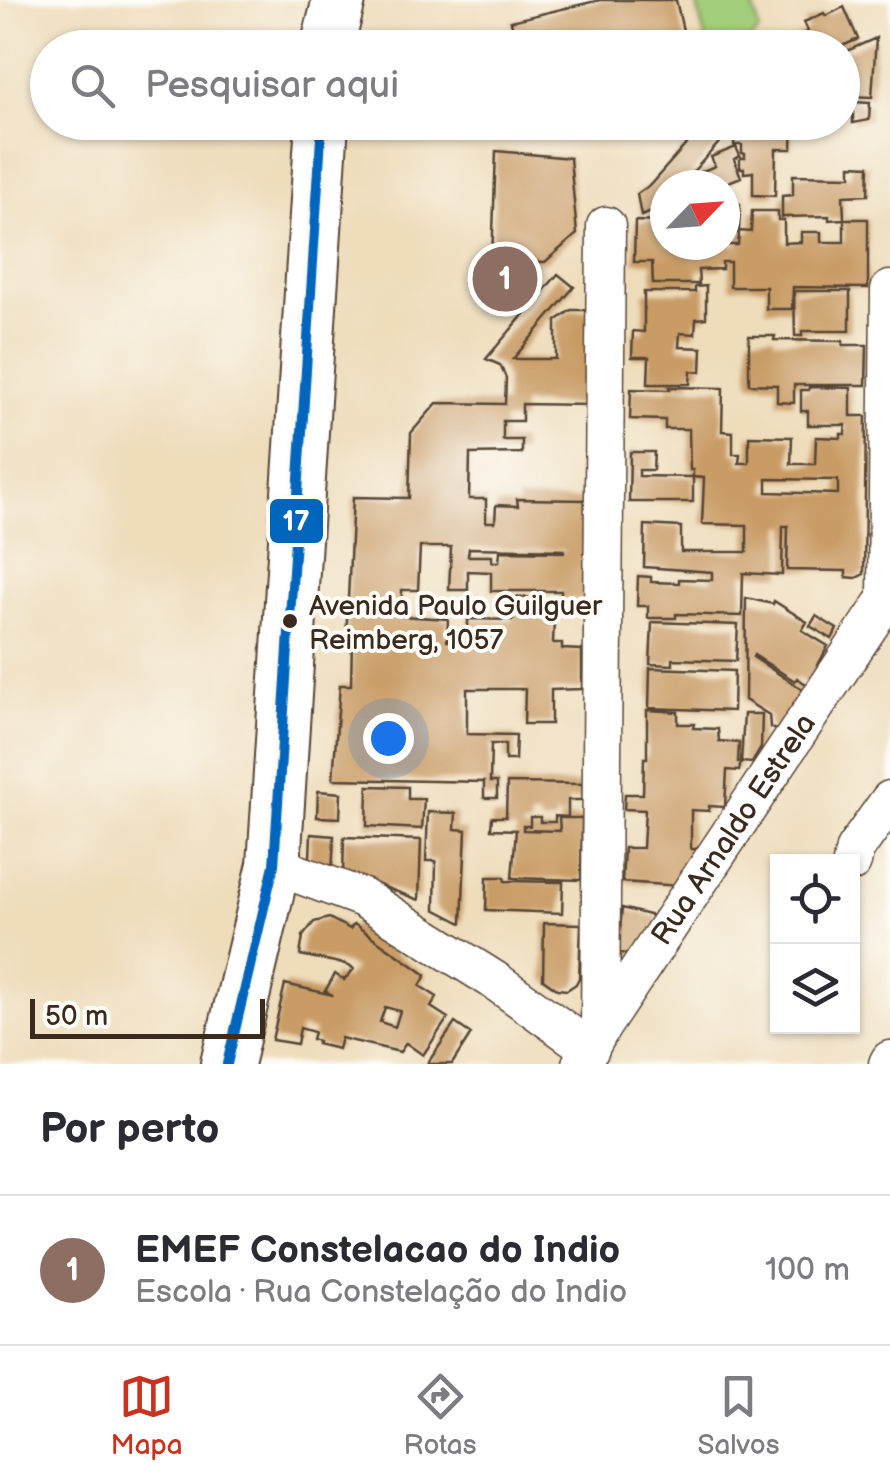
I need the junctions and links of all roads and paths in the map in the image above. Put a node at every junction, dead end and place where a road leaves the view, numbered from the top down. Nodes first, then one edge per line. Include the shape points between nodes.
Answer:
1 (321, 140) edge
2 (606, 226) dead end
3 (890, 290) edge
4 (888, 596) edge
5 (890, 800) edge
6 (854, 854) edge
7 (274, 865) junction
8 (590, 1047) edge
9 (228, 1064) edge

1 - 7 main road
2 - 8 street
3 - 4 street
4 - 8 street, Rua Arnaldo Estrela
5 - 6 street
7 - 8 street via 363,898
7 - 9 main road

